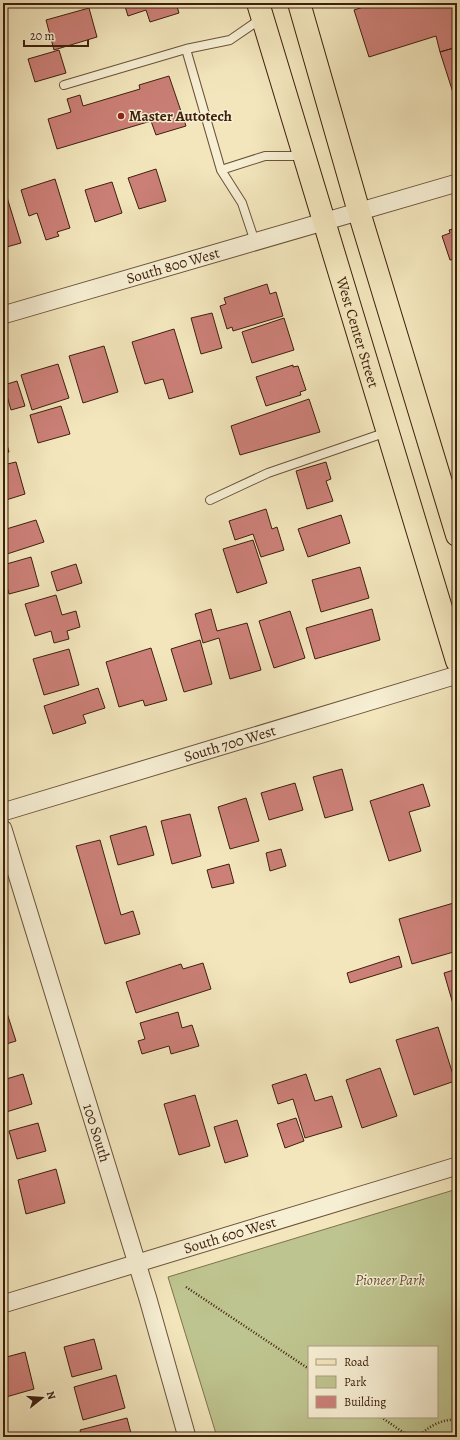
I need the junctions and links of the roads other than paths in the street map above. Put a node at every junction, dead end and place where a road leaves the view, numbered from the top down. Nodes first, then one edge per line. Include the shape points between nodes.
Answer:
1 (299, 3) edge
2 (260, 10) edge
3 (186, 49) junction
4 (64, 85) dead end
5 (303, 156) junction
6 (221, 170) junction
7 (457, 183) edge
8 (342, 216) junction
9 (255, 242) junction
10 (3, 315) edge
11 (388, 432) junction
12 (210, 500) dead end
13 (457, 535) edge
14 (457, 662) edge
15 (457, 675) edge
16 (3, 812) edge
17 (3, 829) edge
18 (457, 1166) edge
19 (136, 1263) junction
20 (3, 1304) edge
21 (187, 1437) edge

1 - 8 main road, West Center Street
2 - 3 lane via 230,40
2 - 5 main road, West Center Street
3 - 4 lane
3 - 6 lane
5 - 6 lane via 265,156
5 - 8 main road, West Center Street
6 - 9 lane via 242,203
7 - 8 street, South 800 West
8 - 9 street, South 800 West
8 - 11 main road, West Center Street
8 - 13 main road, West Center Street
9 - 10 street, South 800 West
11 - 12 lane via 268,473
11 - 14 main road, West Center Street
15 - 16 street, South 700 West
17 - 19 street, 100 South
18 - 19 street, South 600 West
19 - 20 street, South 600 West
19 - 21 street, 100 South

